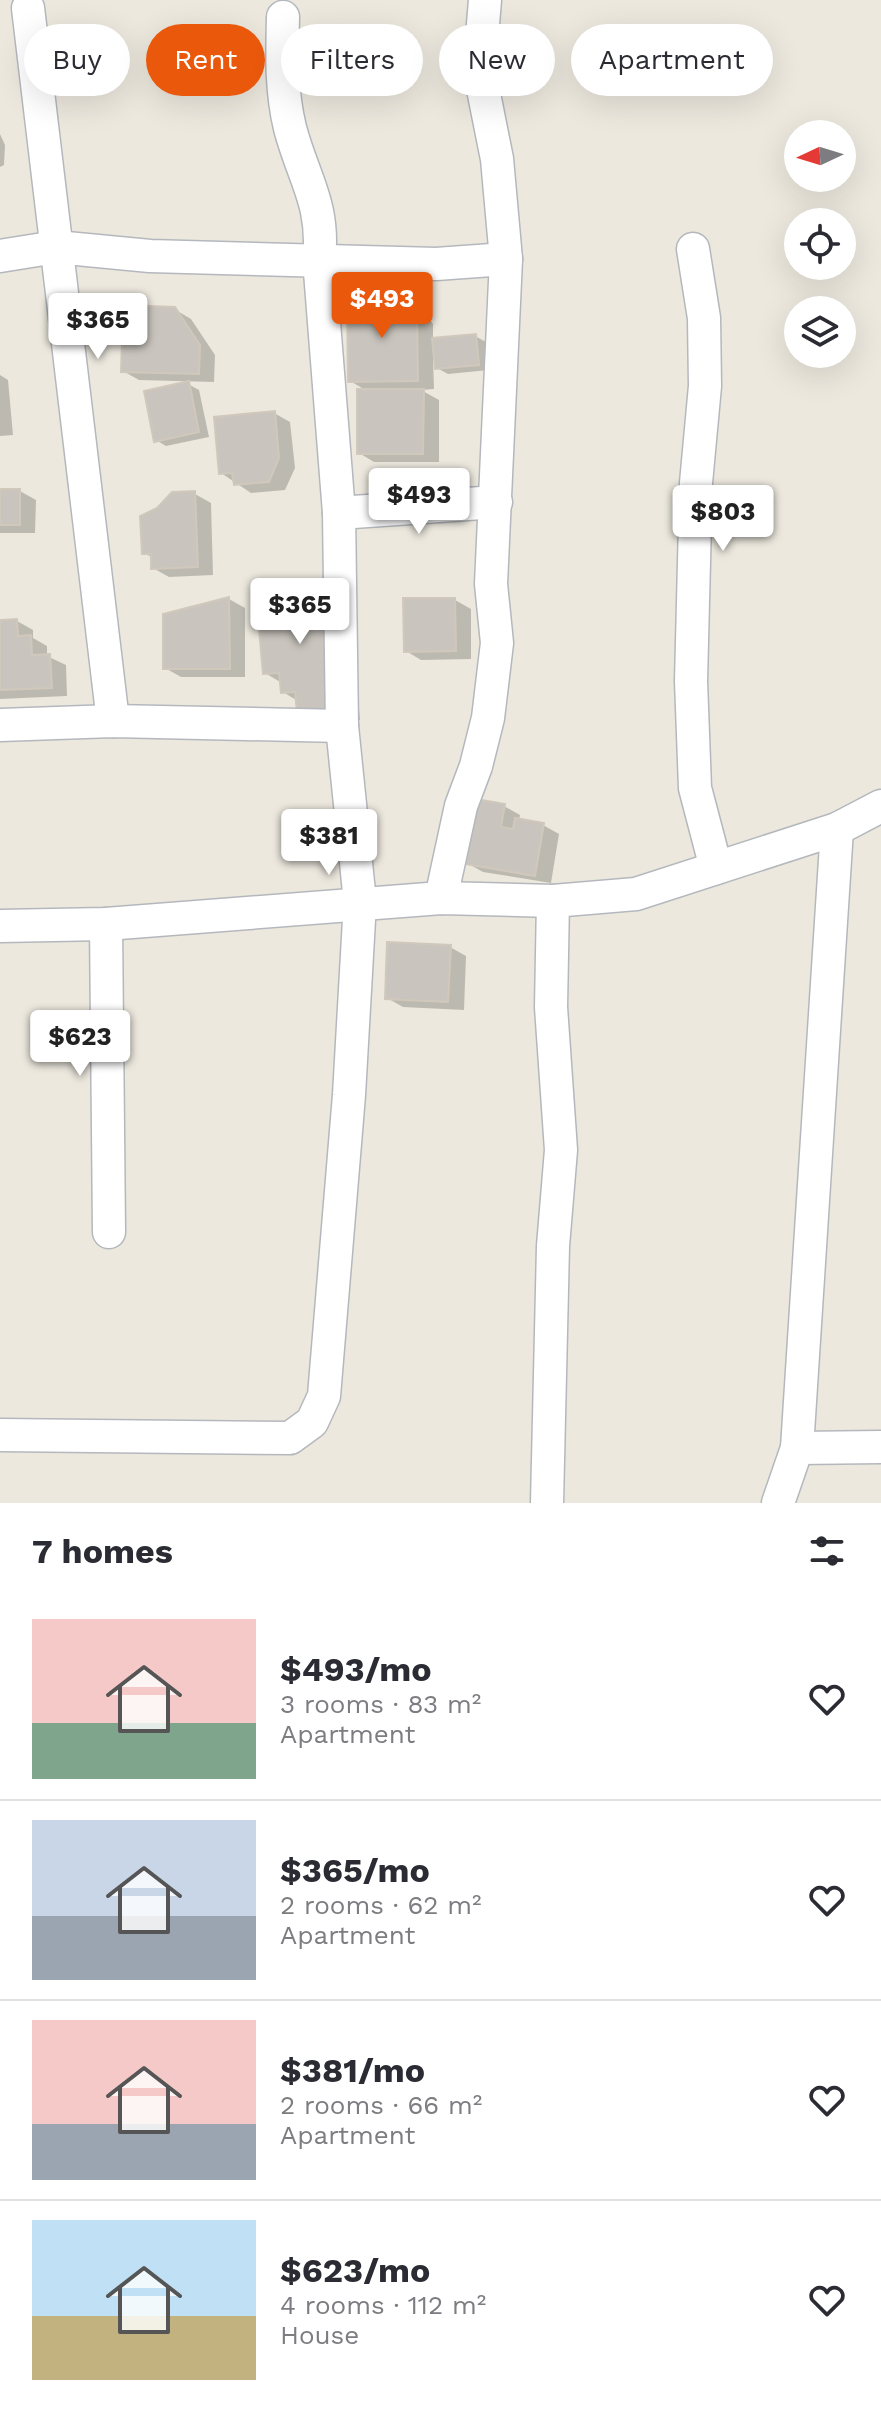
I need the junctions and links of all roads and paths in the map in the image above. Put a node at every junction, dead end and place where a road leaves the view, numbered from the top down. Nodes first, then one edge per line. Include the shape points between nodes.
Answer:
1 (485, 0) edge
2 (28, 8) dead end
3 (283, 17) dead end
4 (56, 247) junction
5 (693, 249) dead end
6 (0, 256) edge
7 (319, 259) junction
8 (506, 259) junction
9 (496, 502) junction
10 (339, 513) junction
11 (113, 721) junction
12 (0, 725) edge
13 (342, 726) junction
14 (881, 806) edge
15 (837, 829) junction
16 (716, 868) junction
17 (441, 898) junction
18 (553, 901) junction
19 (360, 902) junction
20 (106, 924) junction
21 (0, 926) edge
22 (109, 1232) dead end
23 (0, 1435) edge
24 (881, 1447) edge
25 (797, 1448) junction
26 (547, 1503) edge
27 (778, 1503) edge

1 - 8 street via 483,89 497,159
2 - 4 street
3 - 7 street via 281,83 319,218
4 - 6 street
4 - 7 street via 150,256
4 - 11 street
5 - 16 street via 704,318 705,386 696,483 691,681 695,788
7 - 8 street via 436,264
7 - 10 street
8 - 9 street
9 - 10 street
9 - 17 street via 491,584 497,643 488,718
10 - 13 street
11 - 12 street
11 - 13 street
13 - 19 street
14 - 15 street
15 - 16 street
15 - 25 street
16 - 18 street via 636,894
17 - 18 street
17 - 19 street
18 - 26 street via 551,1007 561,1150 553,1246
19 - 20 street
19 - 23 street via 324,1396 312,1422 290,1438
20 - 21 street
20 - 22 street
24 - 25 street
25 - 27 street

